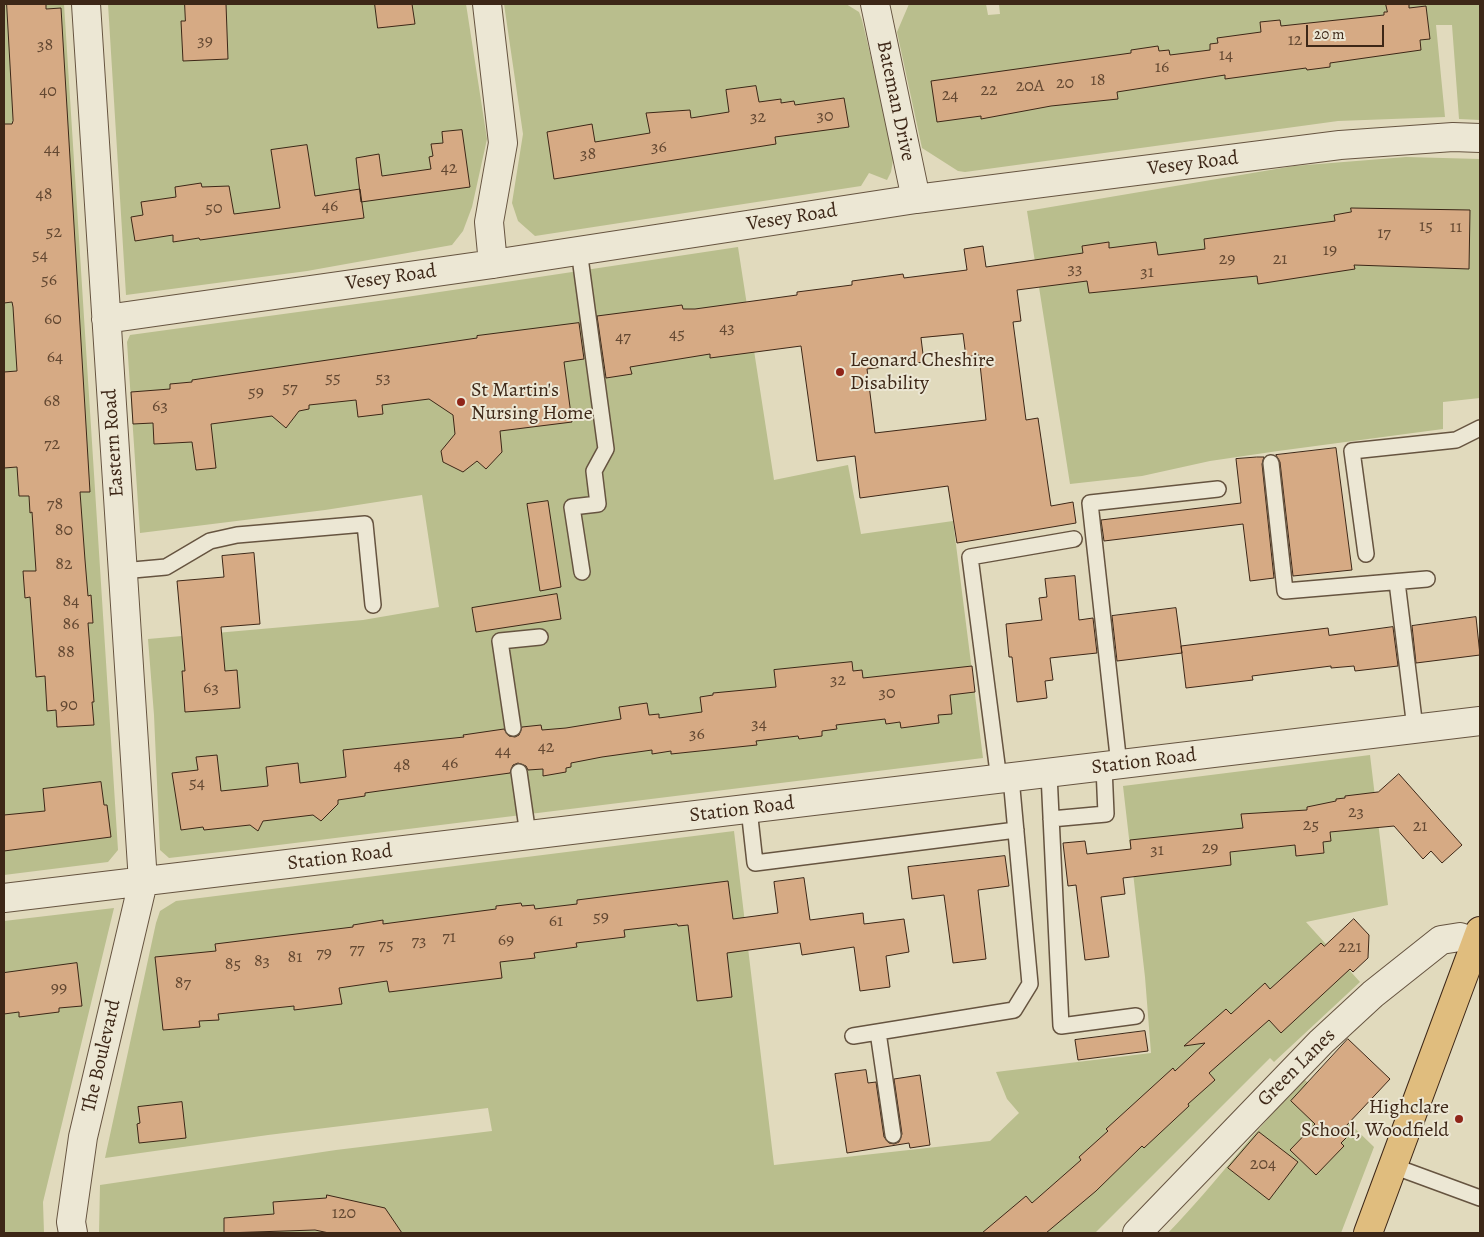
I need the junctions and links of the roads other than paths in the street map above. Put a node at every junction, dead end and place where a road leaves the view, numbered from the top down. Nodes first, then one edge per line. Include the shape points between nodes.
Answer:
1 (86, 4) edge
2 (486, 4) edge
3 (875, 4) edge
4 (1480, 138) edge
5 (916, 199) junction
6 (579, 250) junction
7 (494, 264) junction
8 (106, 319) junction
9 (1480, 428) edge
10 (1271, 463) dead end
11 (1218, 489) dead end
12 (1074, 539) dead end
13 (1366, 554) dead end
14 (122, 571) junction
15 (582, 572) dead end
16 (1427, 579) dead end
17 (1397, 582) junction
18 (372, 605) dead end
19 (540, 637) dead end
20 (1480, 720) edge
21 (513, 728) dead end
22 (1415, 728) junction
23 (1111, 766) junction
24 (519, 772) dead end
25 (1049, 774) junction
26 (1005, 779) junction
27 (749, 809) junction
28 (1051, 819) junction
29 (1016, 830) junction
30 (528, 835) junction
31 (143, 882) junction
32 (4, 898) edge
33 (1478, 936) edge
34 (1136, 1016) dead end
35 (878, 1032) junction
36 (853, 1036) dead end
37 (893, 1135) dead end
38 (1393, 1166) junction
39 (1480, 1198) edge
40 (72, 1233) edge
41 (1137, 1233) edge
42 (1368, 1233) edge

1 - 8 street, Eastern Road
2 - 7 street via 503,143 489,222
3 - 5 street, Bateman Drive
4 - 5 street, Vesey Road via 1453,137 1340,146
5 - 6 street, Vesey Road
6 - 7 street, Vesey Road
6 - 15 lane via 606,449 594,471 598,504 572,507
7 - 8 street, Vesey Road
8 - 14 street, Eastern Road
9 - 13 lane via 1456,440 1352,451
10 - 17 lane via 1285,592
11 - 23 lane via 1090,503
12 - 26 lane via 970,557
14 - 18 lane via 166,567 203,544 237,535 365,524
14 - 31 street, Eastern Road
16 - 17 lane
17 - 22 lane
19 - 21 lane via 500,641
20 - 22 street, Station Road
22 - 23 street, Station Road
23 - 25 street, Station Road
23 - 28 lane via 1106,814
24 - 30 lane
25 - 26 street, Station Road
25 - 28 lane
26 - 27 street, Station Road
26 - 29 lane
27 - 29 lane via 755,863
27 - 30 street, Station Road
28 - 34 lane via 1061,1026
29 - 35 lane via 1030,984 1014,1010
30 - 31 street, Station Road
31 - 32 street, Station Road
31 - 40 street, The Boulevard via 83,1137
33 - 38 main road
33 - 41 street, Green Lanes via 1441,940 1373,994 1321,1042
35 - 36 lane
35 - 37 lane
38 - 39 lane
38 - 42 main road

